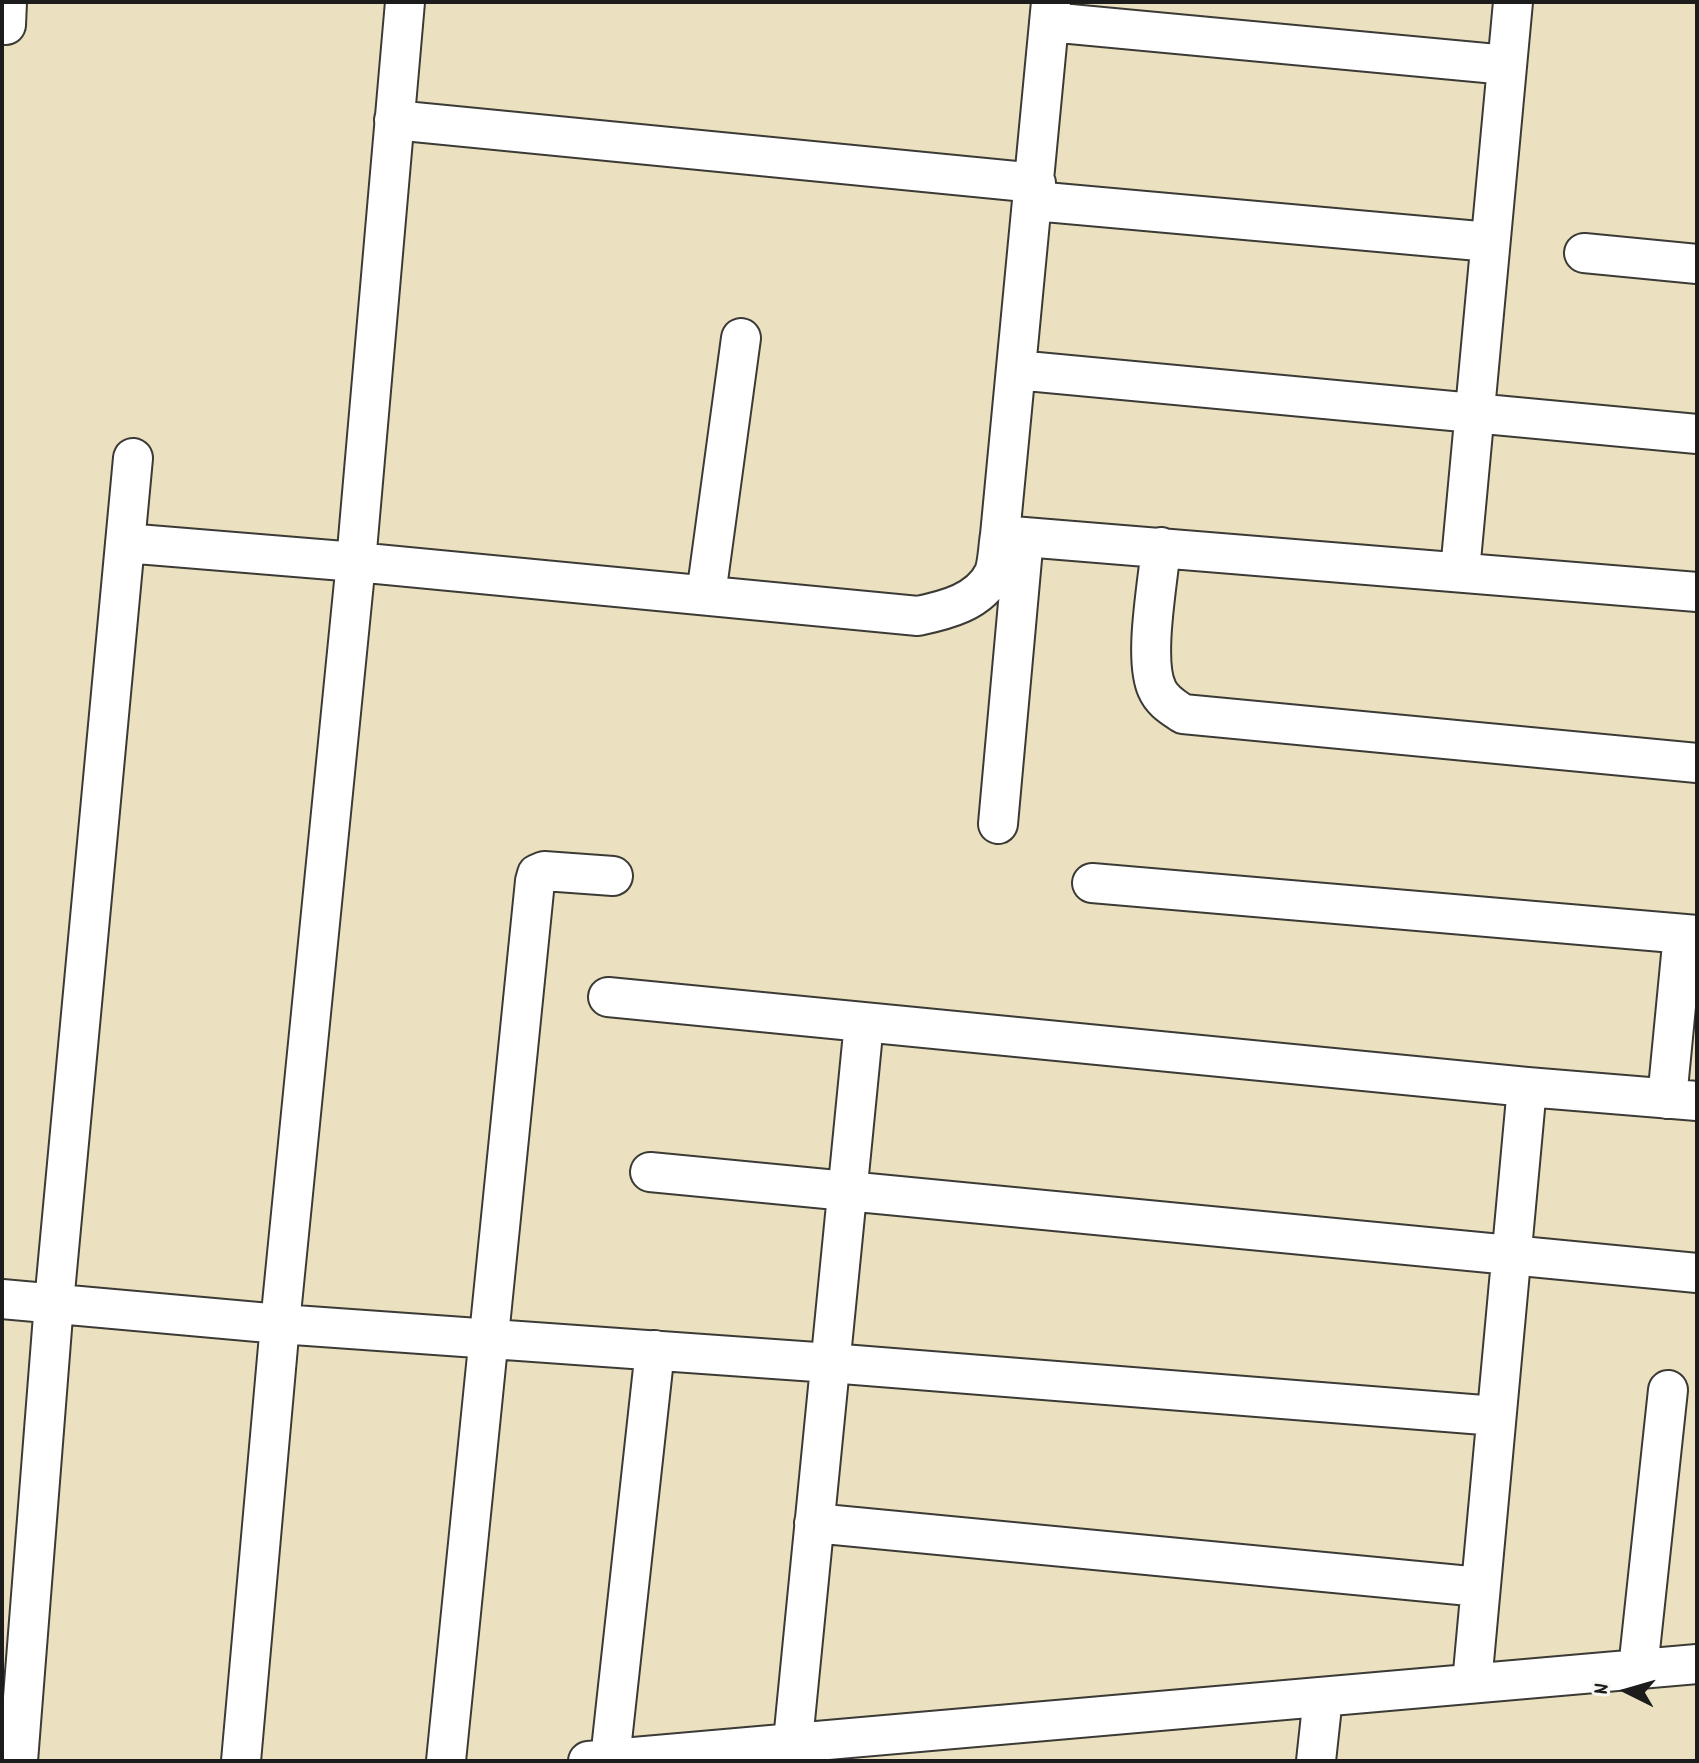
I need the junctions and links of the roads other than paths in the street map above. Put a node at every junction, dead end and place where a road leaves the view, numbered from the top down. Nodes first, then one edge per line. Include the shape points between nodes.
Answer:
1 (405, 2) edge
2 (1513, 2) edge
3 (1050, 12) edge
4 (1507, 65) junction
5 (394, 120) junction
6 (1035, 192) junction
7 (1490, 242) junction
8 (1584, 253) dead end
9 (1697, 264) edge
10 (741, 338) dead end
11 (1016, 370) junction
12 (1474, 414) junction
13 (1697, 434) edge
14 (133, 458) dead end
15 (1012, 536) junction
16 (125, 543) junction
17 (1161, 547) junction
18 (356, 562) junction
19 (1460, 571) junction
20 (1697, 592) edge
21 (706, 595) junction
22 (1697, 763) edge
23 (998, 824) dead end
24 (613, 876) dead end
25 (1092, 883) dead end
26 (1690, 934) edge
27 (608, 997) dead end
28 (864, 1023) junction
29 (1527, 1087) junction
30 (1682, 1100) edge
31 (650, 1172) dead end
32 (847, 1191) junction
33 (1510, 1255) junction
34 (1697, 1273) edge
35 (2, 1299) edge
36 (54, 1303) junction
37 (280, 1324) junction
38 (490, 1339) junction
39 (655, 1350) junction
40 (830, 1363) junction
41 (1668, 1390) dead end
42 (1496, 1416) junction
43 (814, 1523) junction
44 (1480, 1587) junction
45 (1697, 1664) edge
46 (1638, 1669) junction
47 (1472, 1683) junction
48 (1323, 1697) junction
49 (792, 1752) edge
50 (599, 1760) edge
51 (18, 1761) edge
52 (241, 1761) edge
53 (446, 1761) edge
54 (1316, 1761) edge

1 - 5 street
2 - 4 street
3 - 4 street
3 - 6 street
4 - 7 street
5 - 6 street
5 - 18 street
6 - 7 street
6 - 11 street
7 - 12 street
8 - 9 street
10 - 21 street
11 - 12 street
11 - 15 street
12 - 13 street
12 - 19 street
14 - 16 street
15 - 17 street
15 - 21 street via 977,594 951,608 918,616
15 - 23 street
16 - 18 street
16 - 36 street
17 - 19 street
17 - 22 street via 1151,672 1166,703 1183,714
18 - 21 street
18 - 37 street
19 - 20 street
24 - 38 street via 544,871 535,881
25 - 26 street
26 - 30 street
27 - 28 street
28 - 29 street
28 - 32 street
29 - 30 street
29 - 33 street
31 - 32 street
32 - 33 street
32 - 40 street
33 - 34 street
33 - 42 street
35 - 36 street
36 - 37 street
36 - 51 street
37 - 38 street
37 - 52 street
38 - 39 street
38 - 53 street
39 - 40 street
39 - 50 street
40 - 42 street
40 - 43 street
41 - 46 street
42 - 44 street
43 - 44 street
43 - 49 street
44 - 47 street
45 - 46 street
46 - 47 street
47 - 48 street
48 - 49 street
48 - 54 street
49 - 50 street

